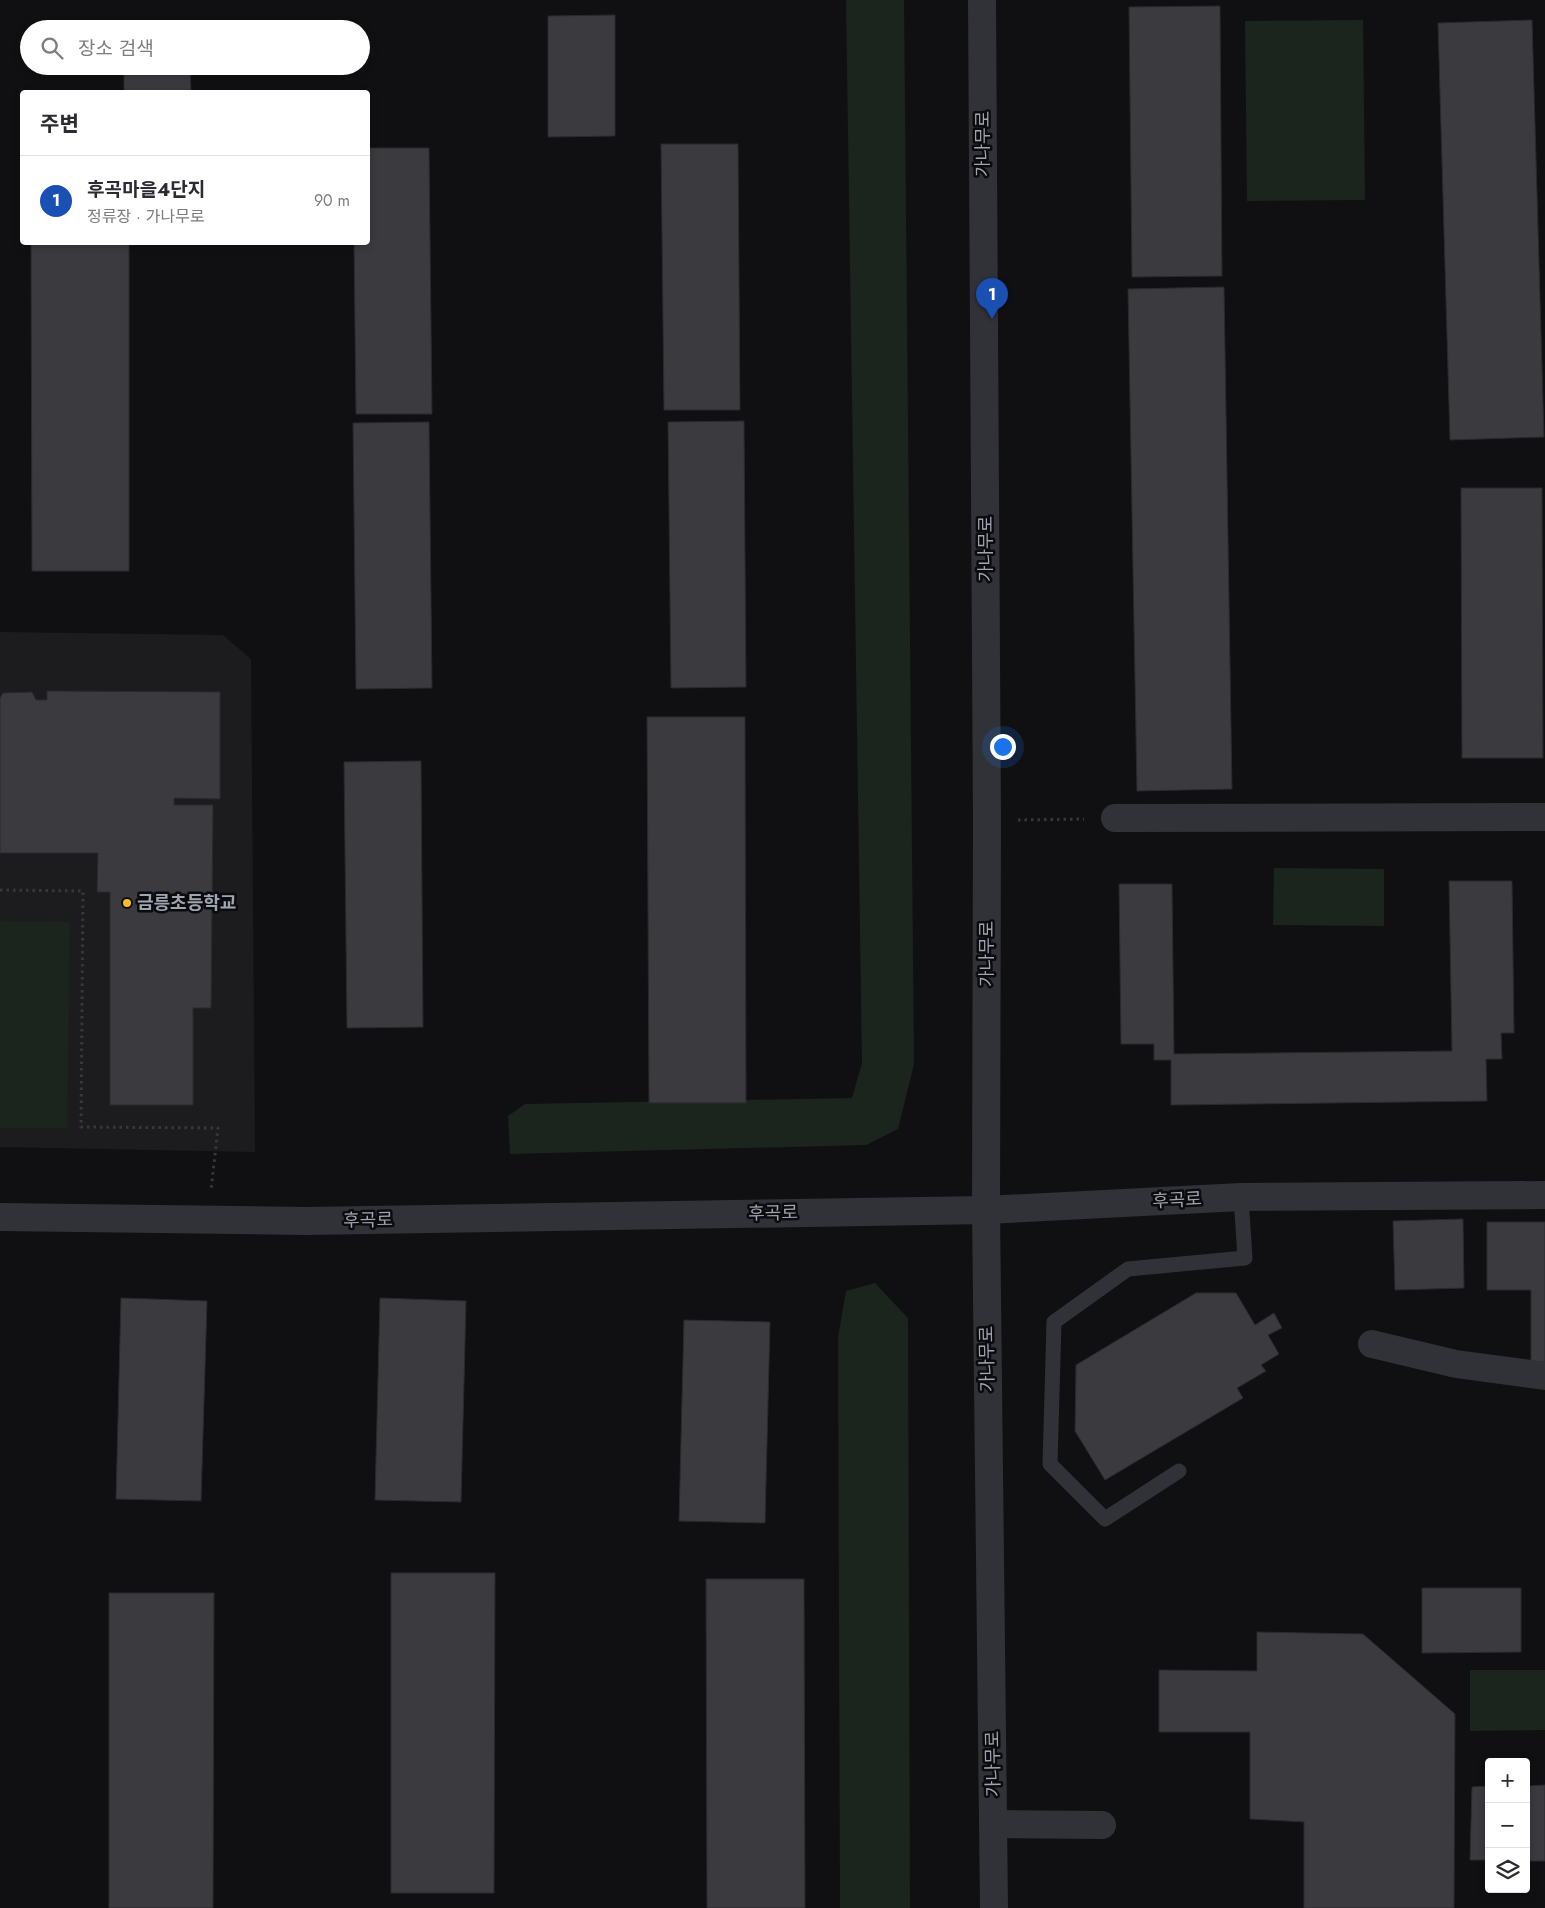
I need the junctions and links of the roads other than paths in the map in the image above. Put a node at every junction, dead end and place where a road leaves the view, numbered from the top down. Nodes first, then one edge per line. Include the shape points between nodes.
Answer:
1 (982, 0) edge
2 (1545, 817) edge
3 (1114, 818) road end
4 (1545, 1195) edge
5 (1241, 1197) junction
6 (986, 1210) junction
7 (0, 1217) edge
8 (1372, 1344) dead end
9 (1545, 1376) edge
10 (1179, 1472) dead end
11 (993, 1824) junction
12 (1102, 1825) dead end
13 (994, 1908) edge

1 - 6 street, 가나무로
2 - 3 street
4 - 5 street, 후곡로
5 - 6 street, 후곡로
5 - 10 lane via 1245,1258 1128,1269 1054,1322 1050,1464 1105,1519
6 - 7 street, 후곡로 via 208,1221
6 - 11 street, 가나무로
8 - 9 street via 1456,1364
11 - 12 street
11 - 13 street, 가나무로

